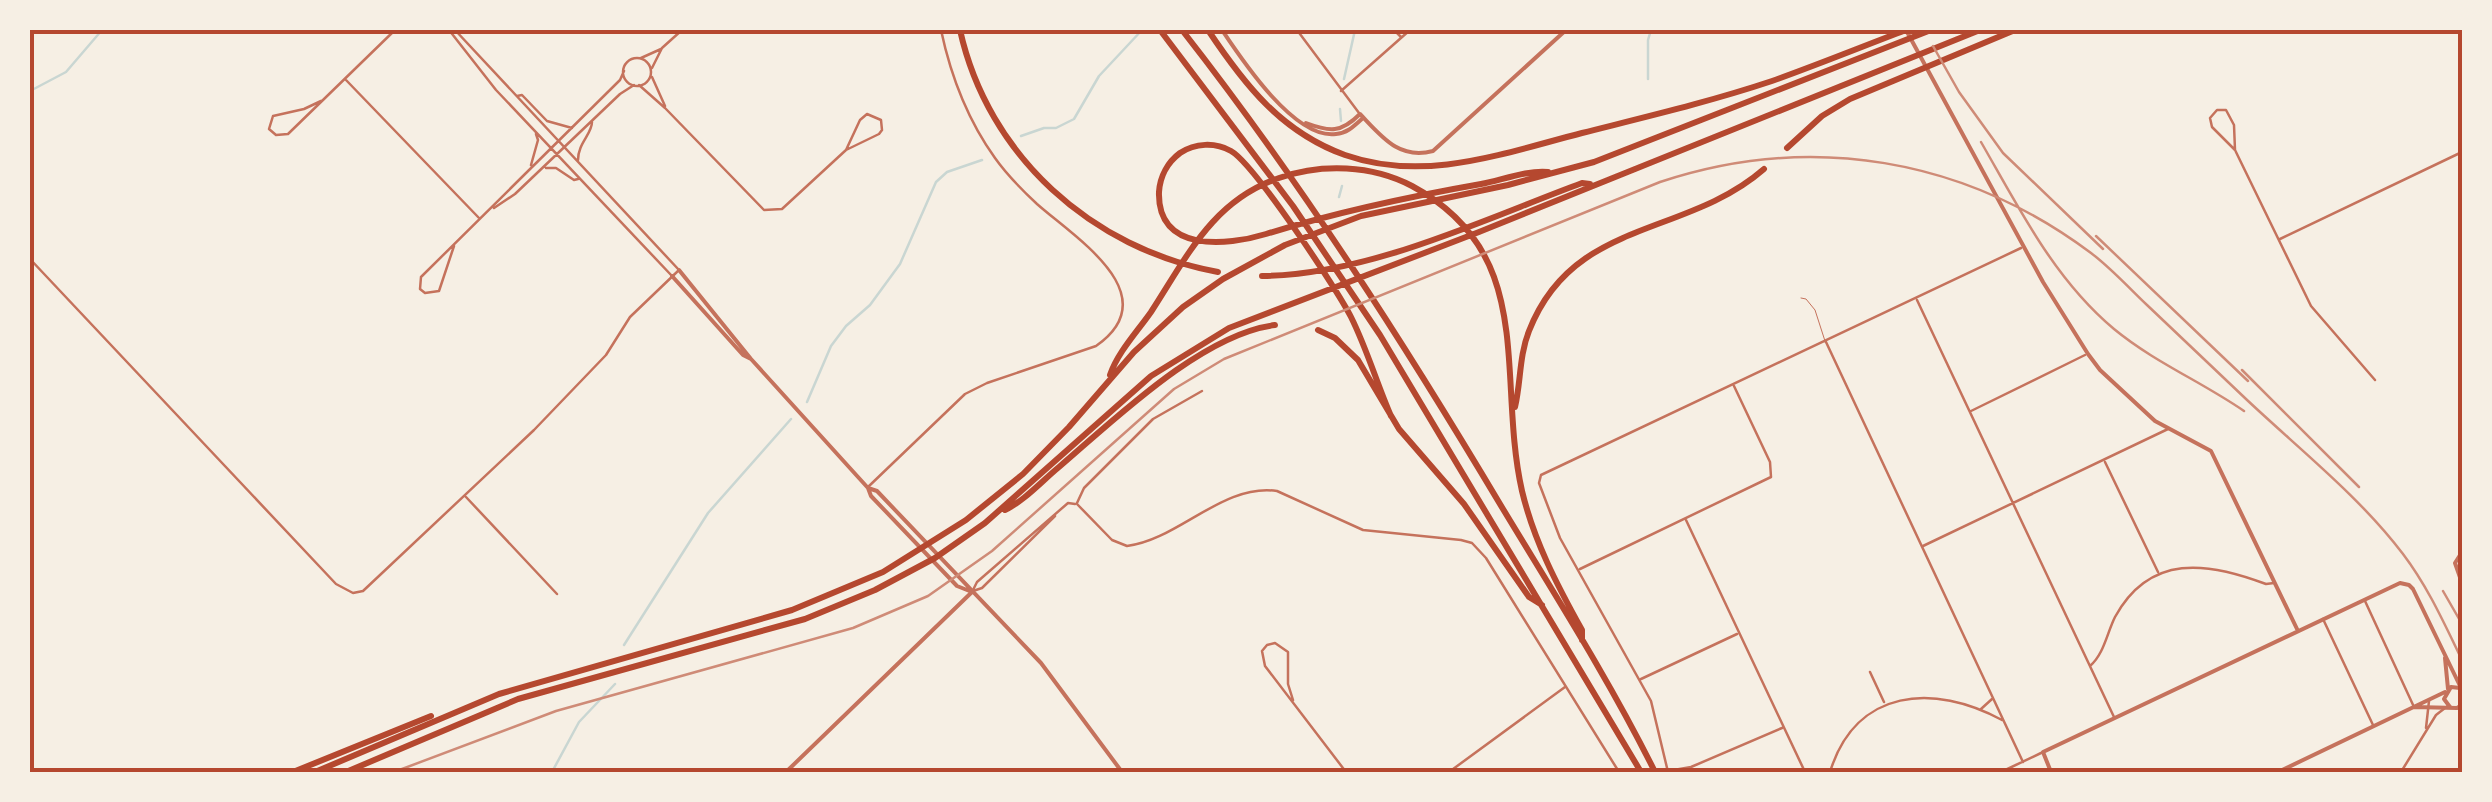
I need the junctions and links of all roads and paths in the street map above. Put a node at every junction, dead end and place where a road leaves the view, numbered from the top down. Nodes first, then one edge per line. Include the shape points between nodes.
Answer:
1 (395, 30) edge
2 (452, 30) edge
3 (682, 30) edge
4 (941, 30) edge
5 (960, 30) edge
6 (1160, 30) edge
7 (1182, 30) edge
8 (1208, 30) edge
9 (1222, 30) edge
10 (1296, 30) edge
11 (1308, 30) edge
12 (1394, 30) edge
13 (1410, 30) edge
14 (1566, 30) edge
15 (1931, 30) edge
16 (1980, 30) edge
17 (2015, 30) edge
18 (1904, 34) edge
19 (1300, 36) junction
20 (1402, 38) junction
21 (662, 48) junction
22 (639, 58) junction
23 (624, 71) junction
24 (651, 72) junction
25 (345, 78) junction
26 (636, 85) junction
27 (1340, 92) junction
28 (516, 97) junction
29 (321, 101) junction
30 (666, 108) junction
31 (1362, 116) junction
32 (592, 120) junction
33 (572, 128) junction
34 (536, 132) junction
35 (557, 142) junction
36 (550, 148) junction
37 (563, 148) junction
38 (1786, 148) dead end
39 (846, 150) junction
40 (2236, 150) junction
41 (2462, 152) edge
42 (557, 154) junction
43 (578, 164) junction
44 (530, 166) junction
45 (543, 168) junction
46 (1764, 169) dead end
47 (1554, 173) junction
48 (580, 178) junction
49 (1594, 184) junction
50 (492, 209) junction
51 (480, 220) junction
52 (2280, 239) junction
53 (454, 246) junction
54 (2023, 246) junction
55 (30, 259) edge
56 (679, 270) junction
57 (1218, 272) dead end
58 (672, 276) junction
59 (1262, 276) dead end
60 (1801, 298) dead end
61 (1916, 298) junction
62 (1275, 325) dead end
63 (1318, 330) dead end
64 (1825, 341) junction
65 (2088, 354) junction
66 (751, 359) junction
67 (2375, 380) dead end
68 (1108, 381) junction
69 (1733, 384) junction
70 (1202, 391) dead end
71 (1970, 412) junction
72 (1513, 413) junction
73 (1391, 416) junction
74 (2168, 428) junction
75 (2104, 460) junction
76 (868, 488) junction
77 (464, 496) junction
78 (2012, 503) junction
79 (1077, 504) junction
80 (998, 512) junction
81 (1685, 519) junction
82 (1922, 546) junction
83 (2462, 552) edge
84 (2459, 565) edge
85 (1577, 570) junction
86 (2158, 574) junction
87 (2462, 575) edge
88 (2275, 582) junction
89 (2462, 583) edge
90 (972, 592) junction
91 (558, 594) dead end
92 (2365, 600) junction
93 (1544, 606) junction
94 (2323, 619) junction
95 (2298, 631) junction
96 (1739, 633) junction
97 (1582, 640) junction
98 (2444, 654) junction
99 (2090, 666) junction
100 (1870, 672) dead end
101 (1640, 679) junction
102 (1566, 686) junction
103 (2461, 689) edge
104 (2447, 690) junction
105 (1993, 697) junction
106 (2429, 698) junction
107 (1293, 700) junction
108 (1885, 704) junction
109 (2414, 707) junction
110 (2430, 707) junction
111 (2449, 707) junction
112 (2461, 707) edge
113 (1981, 709) junction
114 (446, 714) junction
115 (2115, 718) junction
116 (2003, 721) junction
117 (2373, 726) junction
118 (1783, 727) junction
119 (2424, 734) junction
120 (2043, 752) junction
121 (2023, 762) junction
122 (30, 770) edge
123 (1668, 771) edge
124 (39, 772) edge
125 (293, 772) edge
126 (314, 772) edge
127 (346, 772) edge
128 (786, 772) edge
129 (1122, 772) edge
130 (1346, 772) edge
131 (1449, 772) edge
132 (1619, 772) edge
133 (1642, 772) edge
134 (1654, 772) edge
135 (1805, 772) edge
136 (1830, 772) edge
137 (2001, 772) edge
138 (2051, 772) edge
139 (2278, 772) edge
140 (2401, 772) edge

1 - 25 street
2 - 28 street
2 - 34 street
3 - 21 street
4 - 76 street via 973,124 1019,188 1112,270 1120,315 1096,346 965,394
5 - 57 highway via 1001,130 1057,195 1138,248
6 - 93 highway via 1330,261
7 - 97 highway via 1386,314
8 - 18 highway via 1256,96 1292,128 1358,159 1419,168 1472,161 1705,102
9 - 31 street via 1266,90 1317,132 1345,132
10 - 19 street
11 - 19 street
12 - 20 street
13 - 20 street
14 - 31 street via 1446,142 1421,154 1394,148
15 - 18 highway
16 - 49 highway
17 - 38 highway via 1836,107
18 - 47 highway via 1645,144
18 - 54 street
19 - 27 street
20 - 27 street
21 - 22 street
21 - 24 street
22 - 23 street
22 - 24 street
23 - 26 street
23 - 33 street
24 - 26 street
24 - 30 street
25 - 29 street
25 - 51 street
26 - 30 street
26 - 32 street
27 - 31 street
28 - 33 street via 522,95 548,121
28 - 35 street
29 - 29 street via 288,134 269,128 273,116
30 - 39 street via 764,210 789,203
32 - 37 street
32 - 43 street
33 - 35 street
34 - 36 street
34 - 44 street
35 - 36 street
35 - 37 street
36 - 42 street
36 - 44 street
37 - 42 street
37 - 43 street
39 - 39 street via 866,114 881,120 879,134
40 - 40 street via 2212,127 2217,110 2232,116
40 - 52 street
41 - 52 street
42 - 45 street
42 - 48 street
43 - 56 street
44 - 50 street
45 - 48 street
45 - 50 street
46 - 72 highway via 1711,206 1618,238 1571,268 1528,331
47 - 68 highway via 1294,240 1200,294
47 - 73 highway via 1400,198 1334,213 1285,228 1228,243 1175,230 1162,208 1164,171 1197,146 1238,156 1345,306
48 - 58 street
49 - 59 highway via 1366,261
49 - 80 highway via 1229,328 1135,390
50 - 51 street
51 - 53 street
52 - 67 street via 2311,306
53 - 53 street via 440,288 425,293 421,277
54 - 61 street
54 - 65 street
55 - 77 street via 352,594 370,585
56 - 58 street
56 - 66 street
58 - 66 street
58 - 77 street via 630,317 599,363
60 - 64 lane via 1815,310
61 - 64 street
61 - 71 street
62 - 80 highway via 1241,335 1165,379
63 - 73 highway via 1352,353
64 - 69 street
64 - 82 street
65 - 71 street
65 - 74 street
66 - 76 street
68 - 72 highway via 1202,232 1230,204 1304,171 1343,168 1391,177 1430,196 1483,251 1502,297
68 - 114 highway via 1006,489 883,572 792,610 546,678
69 - 81 street via 1770,462 1770,478
69 - 85 street via 1540,475 1552,520
70 - 79 street via 1153,419 1084,488
71 - 78 street
72 - 97 highway via 1530,521
73 - 93 highway via 1529,597
74 - 75 street
74 - 88 street via 2210,451
75 - 78 street
75 - 86 street
76 - 90 street
76 - 90 street via 957,586
77 - 91 street
78 - 82 street
78 - 99 street
79 - 90 street via 1055,513
79 - 102 street via 1112,540 1128,546 1240,495 1266,490 1363,530 1472,543
80 - 127 highway via 923,565 830,610 518,699
81 - 85 street
81 - 96 street
82 - 105 street
83 - 84 street
84 - 87 street
84 - 89 street
85 - 101 street
86 - 88 street via 2212,566
86 - 99 street via 2130,596
88 - 95 street
90 - 128 street
90 - 129 street via 1040,663
92 - 94 street
92 - 98 street via 2405,582
92 - 109 street
93 - 133 highway
94 - 95 street
94 - 117 street
95 - 115 street
96 - 101 street
96 - 118 street
97 - 134 highway
98 - 103 street
98 - 104 street
99 - 115 street
100 - 108 street
101 - 123 street via 1657,717
102 - 131 street
102 - 132 street
103 - 104 street
104 - 106 street
104 - 111 street
105 - 113 street
105 - 116 street
106 - 109 street
106 - 110 street
107 - 107 street via 1265,666 1267,644 1288,652
107 - 130 street
108 - 113 street via 1929,696
108 - 136 street via 1856,724
109 - 110 street
109 - 117 street
110 - 111 street
110 - 119 street
111 - 112 street
111 - 119 street
113 - 116 street
114 - 125 highway
114 - 126 highway
115 - 120 street
116 - 121 street
117 - 139 street
118 - 123 street
118 - 135 street
119 - 140 street
120 - 121 street
120 - 138 street
121 - 137 street
122 - 124 street

